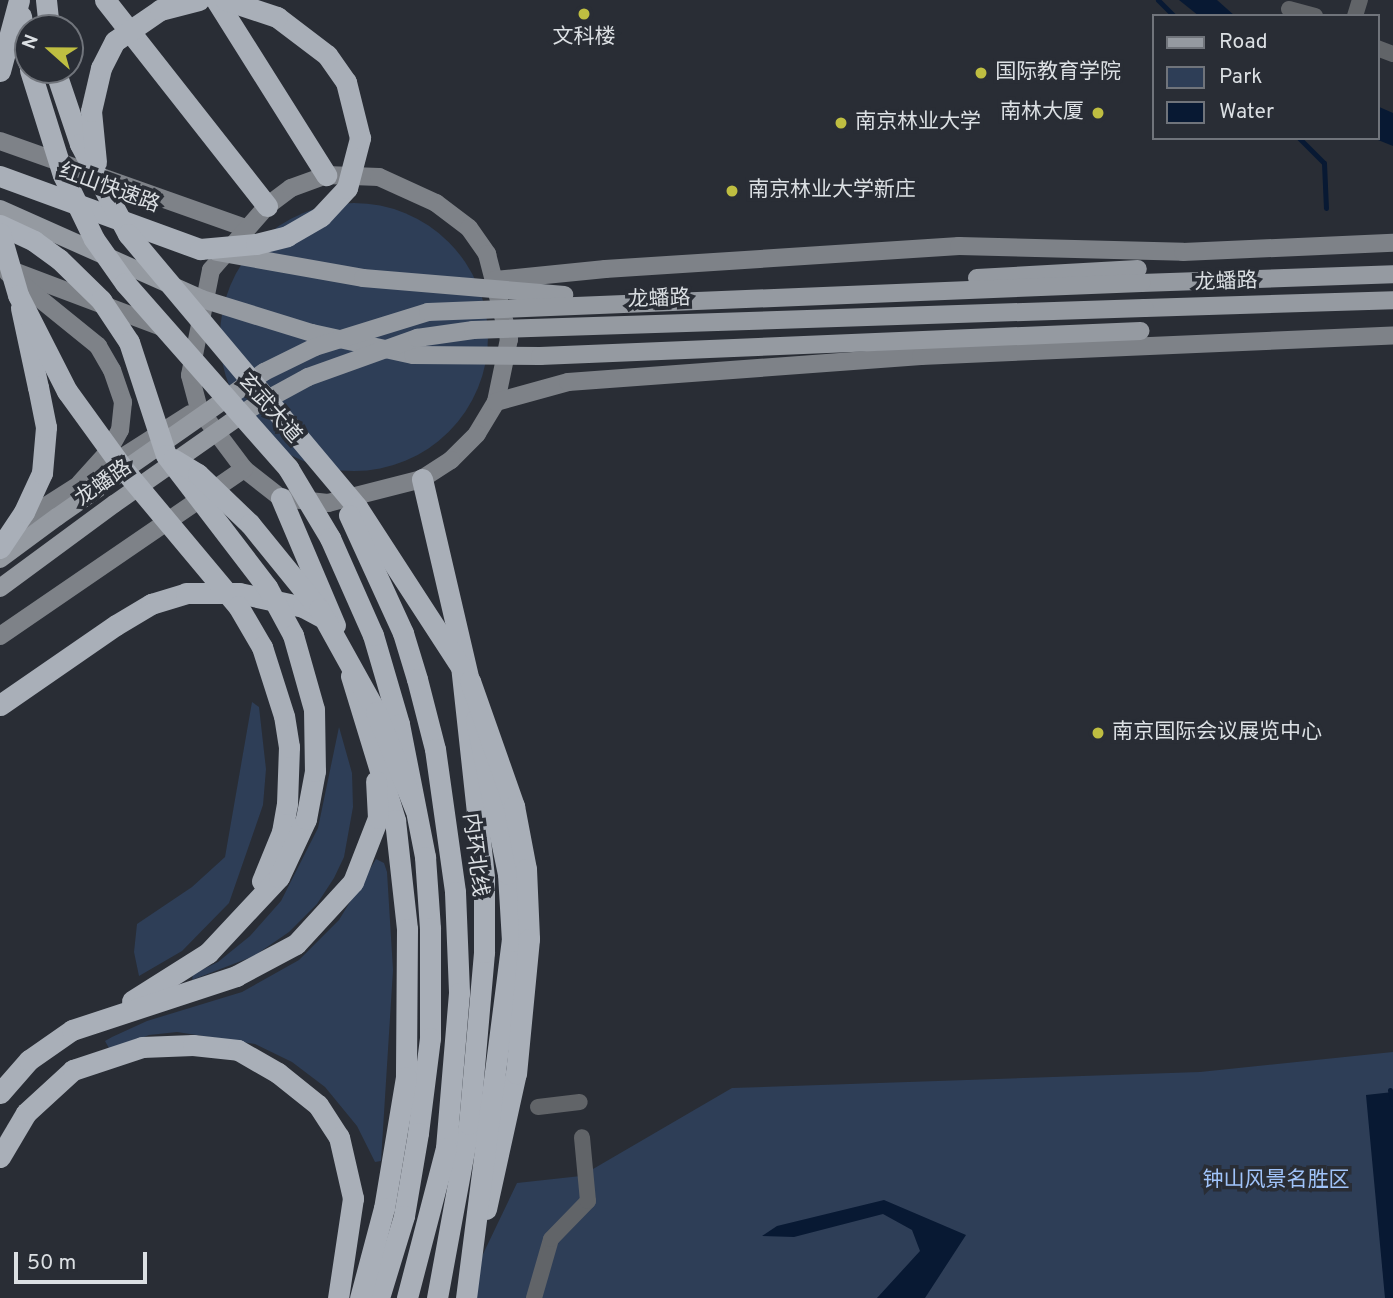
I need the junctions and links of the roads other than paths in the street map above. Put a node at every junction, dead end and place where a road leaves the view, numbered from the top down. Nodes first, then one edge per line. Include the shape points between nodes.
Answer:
1 (19, 0) edge
2 (199, 0) edge
3 (216, 0) edge
4 (226, 0) edge
5 (114, 3) edge
6 (1289, 9) dead end
7 (1308, 14) edge
8 (0, 71) edge
9 (34, 84) edge
10 (60, 84) edge
11 (0, 141) edge
12 (326, 175) junction
13 (0, 176) edge
14 (101, 186) junction
15 (267, 206) junction
16 (0, 209) edge
17 (0, 225) edge
18 (246, 228) junction
19 (0, 233) edge
20 (1393, 243) edge
21 (201, 249) junction
22 (1183, 252) junction
23 (0, 266) edge
24 (1393, 274) edge
25 (495, 281) junction
26 (18, 295) junction
27 (1393, 300) edge
28 (1393, 335) edge
29 (194, 340) junction
30 (1175, 343) junction
31 (496, 402) junction
32 (199, 409) junction
33 (306, 441) junction
34 (166, 455) junction
35 (244, 469) junction
36 (422, 479) junction
37 (80, 483) junction
38 (281, 498) junction
39 (0, 535) edge
40 (0, 548) edge
41 (0, 559) edge
42 (0, 588) edge
43 (456, 621) junction
44 (0, 636) edge
45 (342, 644) junction
46 (0, 705) edge
47 (376, 761) junction
48 (415, 809) junction
49 (250, 908) junction
50 (112, 1013) junction
51 (0, 1093) edge
52 (580, 1102) dead end
53 (538, 1107) dead end
54 (582, 1137) dead end
55 (0, 1157) edge
56 (469, 1257) junction
57 (338, 1298) edge
58 (360, 1298) edge
59 (379, 1298) edge
60 (407, 1298) edge
61 (437, 1298) edge
62 (466, 1298) edge
63 (534, 1298) edge

1 - 8 highway
2 - 14 highway, bridge via 141,20 106,54 91,111
3 - 12 highway
4 - 21 highway, bridge via 277,17 327,55 346,82 360,138 347,188 321,216 287,236
5 - 15 highway
6 - 7 street
9 - 48 highway, 玄武大道, bridge via 63,175 94,239 125,283 288,468 330,538 373,635 399,724
10 - 14 highway, 玄武大道, bridge via 80,144
11 - 18 main road
12 - 15 main road via 291,188
12 - 25 main road via 379,177 436,203 469,228 487,254
13 - 21 highway, 红山快速路, bridge
14 - 33 highway, 玄武大道, bridge via 128,234
15 - 18 main road
16 - 30 main road, bridge via 202,299 312,332 413,355 540,356 1140,331
17 - 34 highway, bridge via 43,247 101,300 133,352
18 - 29 main road via 211,270
19 - 26 highway, bridge
20 - 22 main road
21 - 22 main road, bridge via 363,278 582,296 1138,269
22 - 25 main road via 959,246 605,269
23 - 29 main road
23 - 37 main road via 98,346 112,370 123,402 120,430 108,452
24 - 41 main road, 龙蟠路, bridge via 428,312 315,347 264,372
25 - 31 main road via 509,339
26 - 40 highway, bridge via 46,427 42,473
26 - 49 highway, bridge via 89,424 220,579 250,626 278,694 289,747 290,782 282,832
27 - 42 main road, 龙蟠路, bridge via 473,330 417,338 353,357 251,408
28 - 30 main road
29 - 32 main road via 190,375
30 - 31 main road via 568,382
31 - 36 main road via 477,434 451,460
32 - 35 main road
32 - 37 main road
33 - 56 highway, bridge via 384,545 470,681 520,832 529,905 516,1073 496,1175
33 - 60 highway, 内环北线, bridge via 359,533 403,633 435,749 455,892 458,993 446,1148
34 - 45 highway, bridge via 198,474 250,524 293,572
34 - 49 highway, bridge via 284,615 311,696 312,797 297,844 279,877
35 - 38 main road
35 - 44 main road
36 - 38 main road via 328,503
36 - 43 highway
37 - 39 main road, 龙蟠路
38 - 45 highway
43 - 56 highway via 508,874 512,941
43 - 61 highway via 484,877 484,952 469,1124
45 - 46 highway via 324,617 303,607 239,593 186,593 151,604 116,625
45 - 47 highway
45 - 48 highway, bridge via 376,712
47 - 50 highway via 378,818 374,836 354,882 318,924 269,962
47 - 58 highway via 396,820 407,929 406,1077 384,1209
48 - 59 highway via 429,916 430,1038 404,1216
49 - 50 highway via 208,953
50 - 51 highway via 50,1045
52 - 53 street
54 - 63 street via 588,1201 551,1240
55 - 57 highway via 26,1113 73,1070 142,1047 193,1045 238,1050 278,1073 318,1105 339,1137 353,1198
56 - 62 highway

